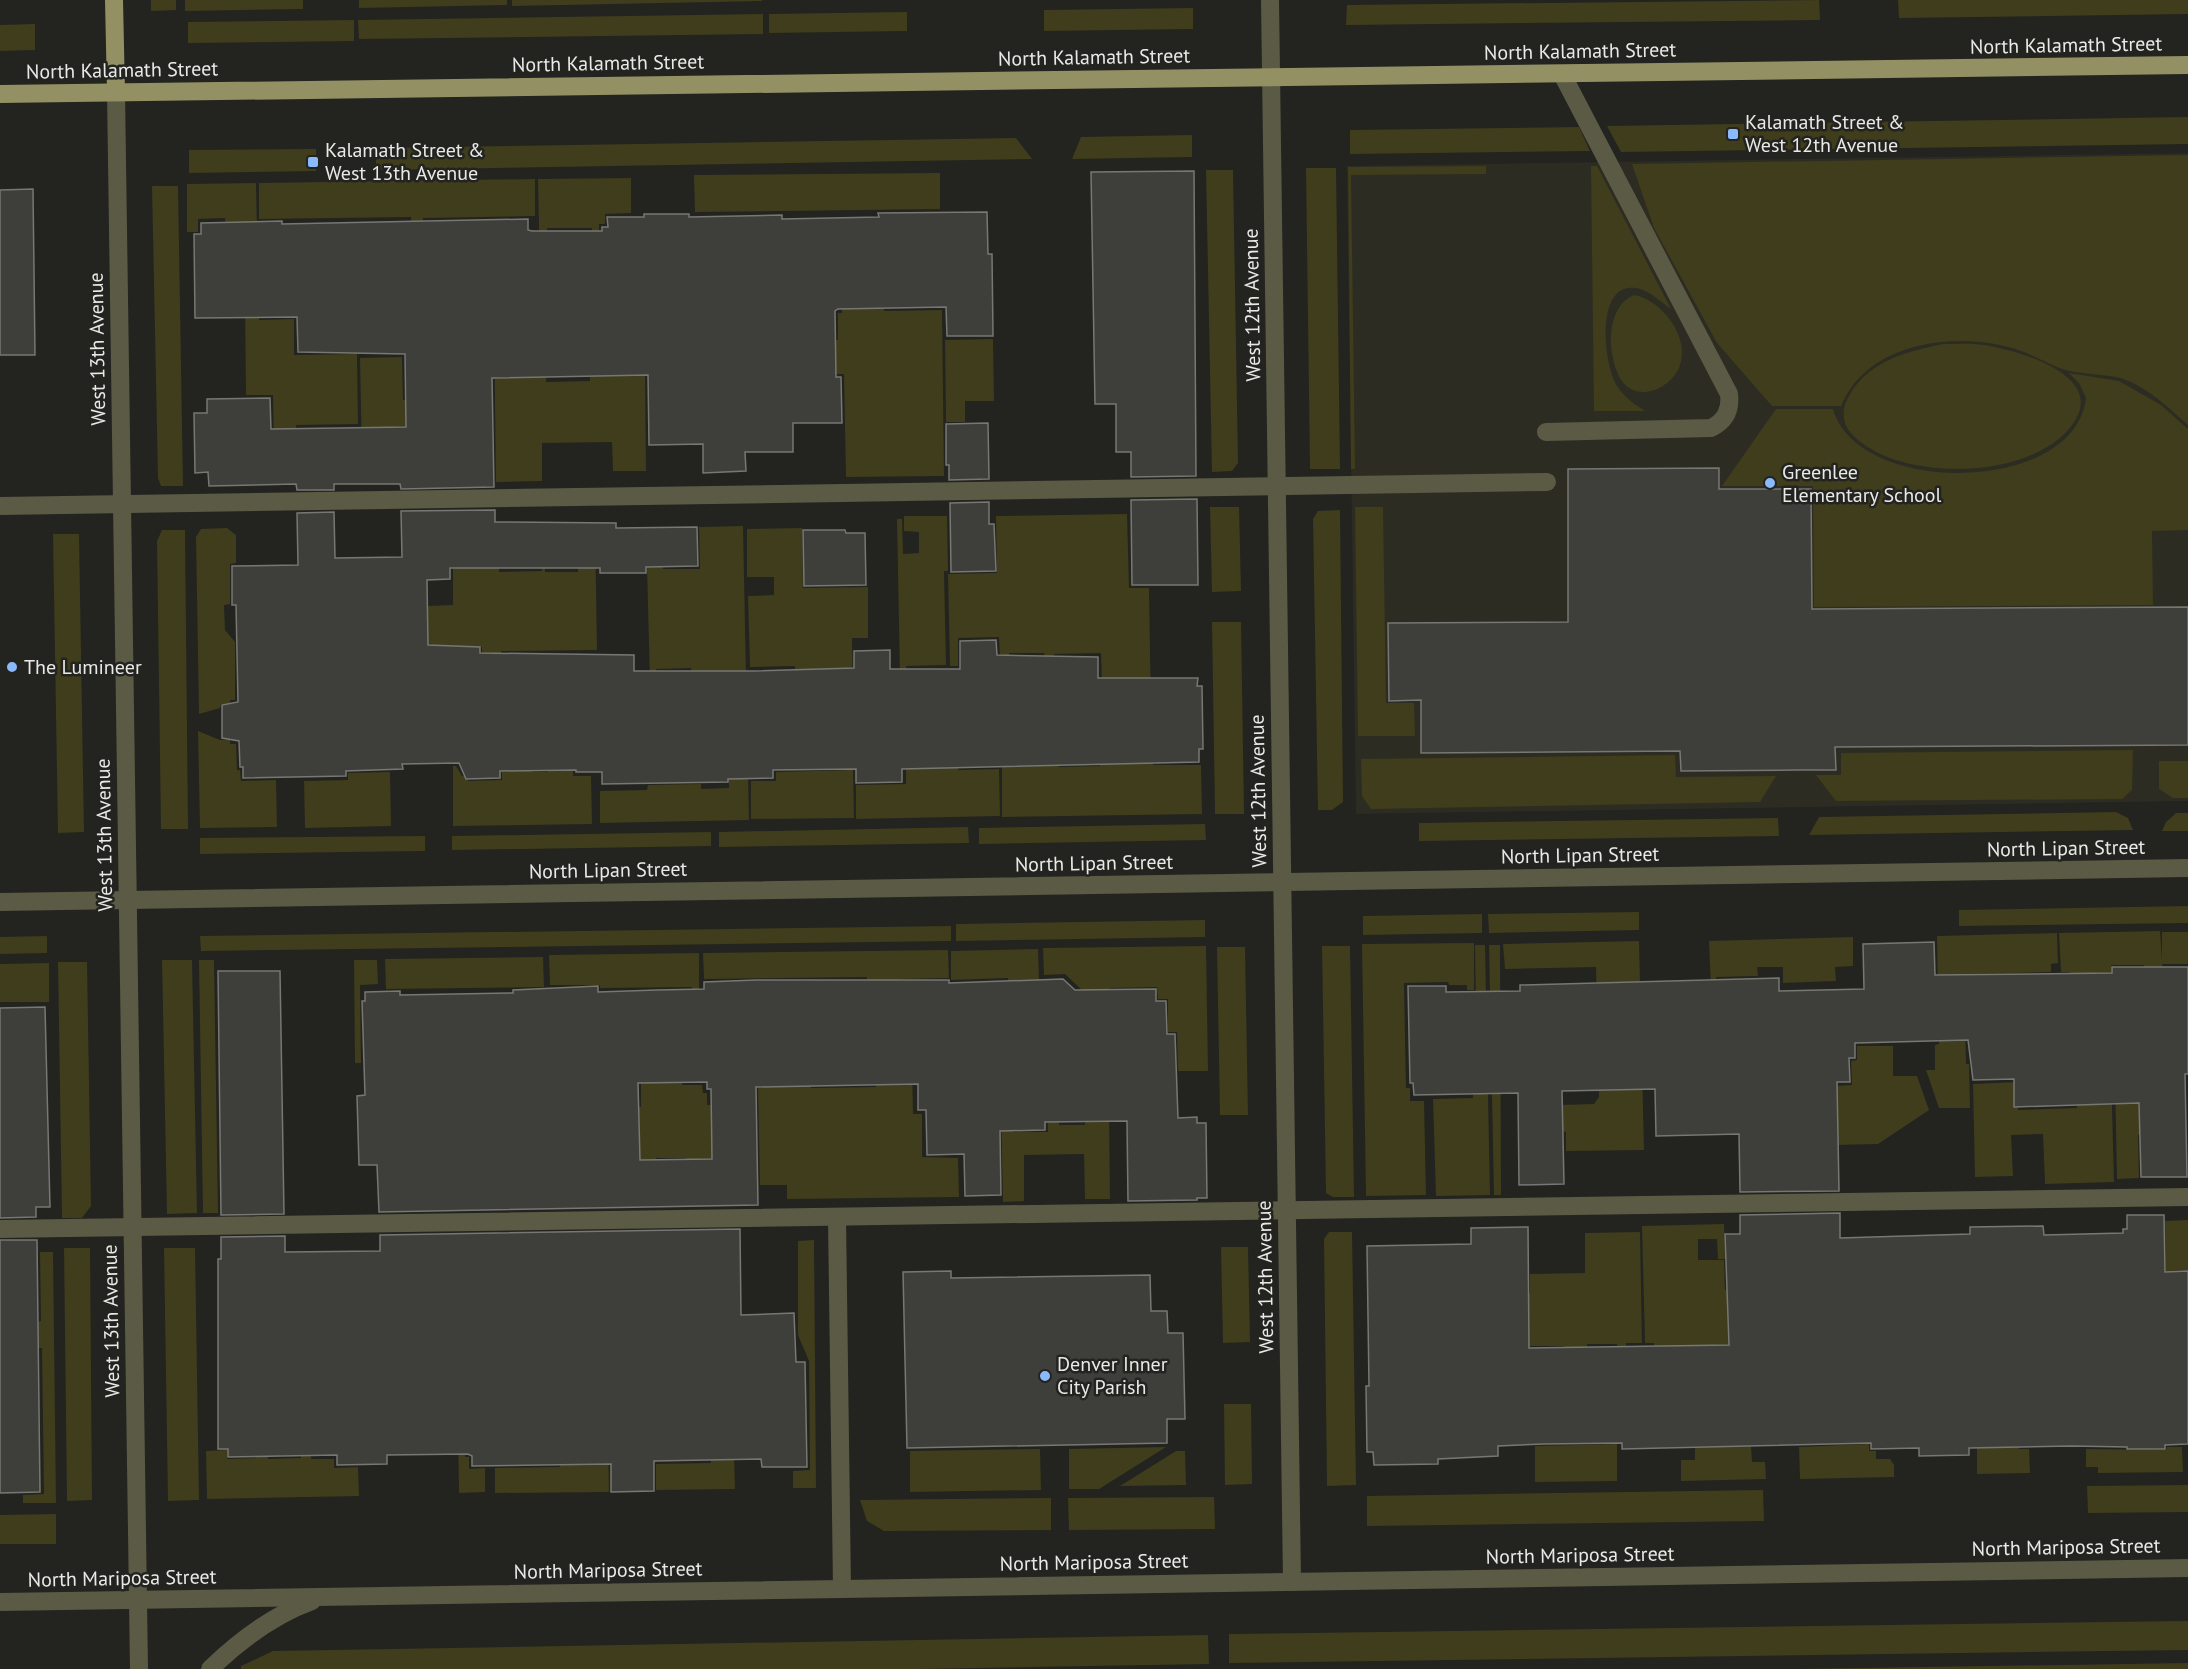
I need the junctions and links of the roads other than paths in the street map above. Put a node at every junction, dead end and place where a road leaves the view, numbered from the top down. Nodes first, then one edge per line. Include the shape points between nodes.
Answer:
1 (114, 0) edge
2 (1270, 0) edge
3 (2188, 66) edge
4 (1562, 74) junction
5 (1271, 78) junction
6 (116, 92) junction
7 (0, 94) edge
8 (1546, 432) dead end
9 (1547, 482) dead end
10 (1276, 485) junction
11 (122, 505) junction
12 (0, 506) edge
13 (2188, 868) edge
14 (1282, 882) junction
15 (128, 900) junction
16 (0, 902) edge
17 (2188, 1197) edge
18 (1287, 1210) junction
19 (837, 1217) junction
20 (132, 1227) junction
21 (0, 1229) edge
22 (2188, 1568) edge
23 (1292, 1582) junction
24 (842, 1589) junction
25 (336, 1597) junction
26 (138, 1600) junction
27 (0, 1602) edge
28 (139, 1669) edge
29 (210, 1669) edge

1 - 6 main road, West 13th Avenue
2 - 5 street, West 12th Avenue
3 - 4 main road, North Kalamath Street
4 - 5 main road, North Kalamath Street
4 - 8 street via 1723,384 1730,405 1719,424 1702,429
5 - 6 main road, North Kalamath Street
5 - 10 street, West 12th Avenue
6 - 7 main road, North Kalamath Street
6 - 11 street, West 13th Avenue
9 - 10 street
10 - 11 street
10 - 14 street, West 12th Avenue
11 - 12 street
11 - 15 street, West 13th Avenue
13 - 14 street, North Lipan Street
14 - 15 street, North Lipan Street
14 - 18 street, West 12th Avenue
15 - 16 street, North Lipan Street
15 - 20 street, West 13th Avenue
17 - 18 street
18 - 19 street
18 - 23 street, West 12th Avenue
19 - 20 street
19 - 24 street
20 - 21 street
20 - 26 street, West 13th Avenue
22 - 23 street, North Mariposa Street
23 - 24 street, North Mariposa Street
24 - 25 street, North Mariposa Street
25 - 26 street, North Mariposa Street
25 - 29 street via 311,1602 273,1618
26 - 27 street, North Mariposa Street
26 - 28 street, West 13th Avenue

